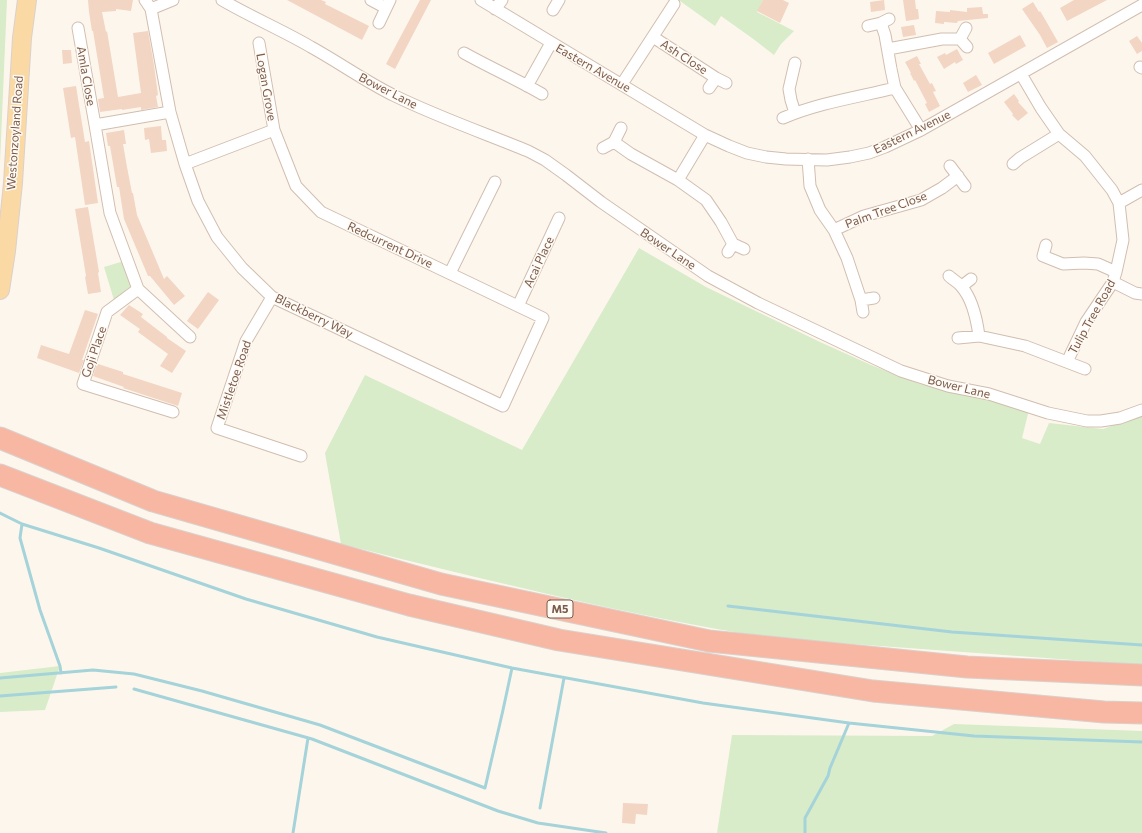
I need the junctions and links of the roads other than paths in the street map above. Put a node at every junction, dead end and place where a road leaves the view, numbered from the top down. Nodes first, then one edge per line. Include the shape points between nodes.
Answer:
1 (27, 0) edge
2 (145, 0) edge
3 (173, 0) edge
4 (222, 0) edge
5 (371, 0) edge
6 (481, 0) edge
7 (559, 0) edge
8 (388, 4) edge
9 (498, 4) edge
10 (674, 4) dead end
11 (1142, 5) edge
12 (151, 9) junction
13 (553, 10) dead end
14 (379, 23) dead end
15 (868, 26) dead end
16 (78, 28) dead end
17 (966, 28) dead end
18 (653, 37) junction
19 (259, 43) dead end
20 (551, 43) junction
21 (888, 49) junction
22 (464, 53) dead end
23 (795, 63) dead end
24 (1021, 74) junction
25 (716, 78) junction
26 (726, 83) dead end
27 (622, 84) junction
28 (527, 86) junction
29 (709, 88) dead end
30 (895, 88) junction
31 (542, 94) dead end
32 (170, 112) junction
33 (795, 113) junction
34 (783, 118) dead end
35 (95, 125) junction
36 (620, 128) dead end
37 (274, 130) junction
38 (921, 130) junction
39 (1059, 134) junction
40 (705, 135) junction
41 (614, 142) junction
42 (603, 148) dead end
43 (1016, 157) dead end
44 (808, 159) junction
45 (185, 164) junction
46 (950, 166) dead end
47 (958, 176) junction
48 (678, 180) junction
49 (495, 182) dead end
50 (965, 186) dead end
51 (1142, 190) edge
52 (1119, 203) junction
53 (559, 218) dead end
54 (834, 230) junction
55 (1046, 245) dead end
56 (744, 248) dead end
57 (450, 273) junction
58 (948, 276) dead end
59 (1114, 277) junction
60 (971, 279) dead end
61 (962, 286) junction
62 (138, 289) junction
63 (0, 290) edge
64 (1142, 294) edge
65 (272, 297) junction
66 (874, 298) dead end
67 (861, 300) junction
68 (518, 306) junction
69 (864, 312) dead end
70 (979, 336) junction
71 (190, 337) dead end
72 (958, 338) dead end
73 (1067, 362) junction
74 (1085, 369) dead end
75 (503, 406) joint
76 (1142, 410) edge
77 (173, 412) dead end
78 (0, 438) edge
79 (301, 456) dead end
80 (0, 474) edge
81 (1142, 675) edge
82 (1142, 713) edge

1 - 63 main road, Westonzoyland Road via 22,38 13,183
2 - 12 street, Blackberry Way
3 - 12 street
4 - 76 street, Bower Lane via 314,48 396,97 534,154 708,276 758,303 901,371 948,386 989,394 1048,413 1087,421 1120,418
5 - 8 street
6 - 9 street, Eastern Avenue
7 - 13 street
8 - 14 street
9 - 20 street, Eastern Avenue
10 - 18 street, Ash Close
11 - 24 street, Eastern Avenue
12 - 32 street, Blackberry Way
15 - 21 street via 885,21
16 - 35 street, Amla Close
17 - 21 street via 963,43 942,39
18 - 25 street, Ash Close
18 - 27 street, Ash Close
19 - 37 street, Logan Grove
20 - 27 street, Eastern Avenue
20 - 28 street
21 - 30 street
22 - 28 street
23 - 33 street via 796,79 789,89
24 - 38 street, Eastern Avenue
24 - 39 street, Tulip Tree Road
25 - 26 street, Ash Close
25 - 29 street, Ash Close
27 - 40 street, Eastern Avenue
28 - 31 street
30 - 33 street
30 - 38 street
32 - 35 street
32 - 45 street, Blackberry Way
33 - 34 street
35 - 62 street, Amla Close via 110,213
36 - 41 street
37 - 45 street
37 - 57 street, Redcurrent Drive via 296,186 321,212
38 - 44 street, Eastern Avenue via 885,147 850,157
39 - 43 street
39 - 52 street, Tulip Tree Road via 1085,156
40 - 44 street, Eastern Avenue via 747,153 766,157
40 - 48 street
41 - 42 street
41 - 48 street
44 - 54 street via 810,186 820,210
45 - 65 street, Blackberry Way via 198,201 217,237 242,268
46 - 47 street
47 - 50 street
47 - 54 street, Palm Tree Close via 921,200 864,216
48 - 56 street via 706,200 721,222 730,248
49 - 57 street
51 - 52 street
52 - 59 street, Tulip Tree Road via 1124,240
53 - 68 street, Acai Place
54 - 67 street via 847,258
55 - 59 street, Tulip Tree Road via 1040,259 1063,264 1098,264
57 - 68 street, Redcurrent Drive
58 - 61 street
59 - 64 street via 1134,293
59 - 73 street, Tulip Tree Road via 1086,322
60 - 61 street
61 - 70 street via 971,303
62 - 71 street
62 - 77 street, Goji Place via 107,312 83,384
65 - 75 street, Blackberry Way
65 - 79 street, Mistletoe Road via 246,341 217,428
66 - 67 street
67 - 69 street
68 - 75 street, Redcurrent Drive via 543,318
70 - 72 street
70 - 73 street via 1025,346
73 - 74 street
78 - 81 highway, M5 via 153,501 434,582 694,637 966,667
80 - 82 highway via 150,533 409,606 559,640 873,691 1104,712

